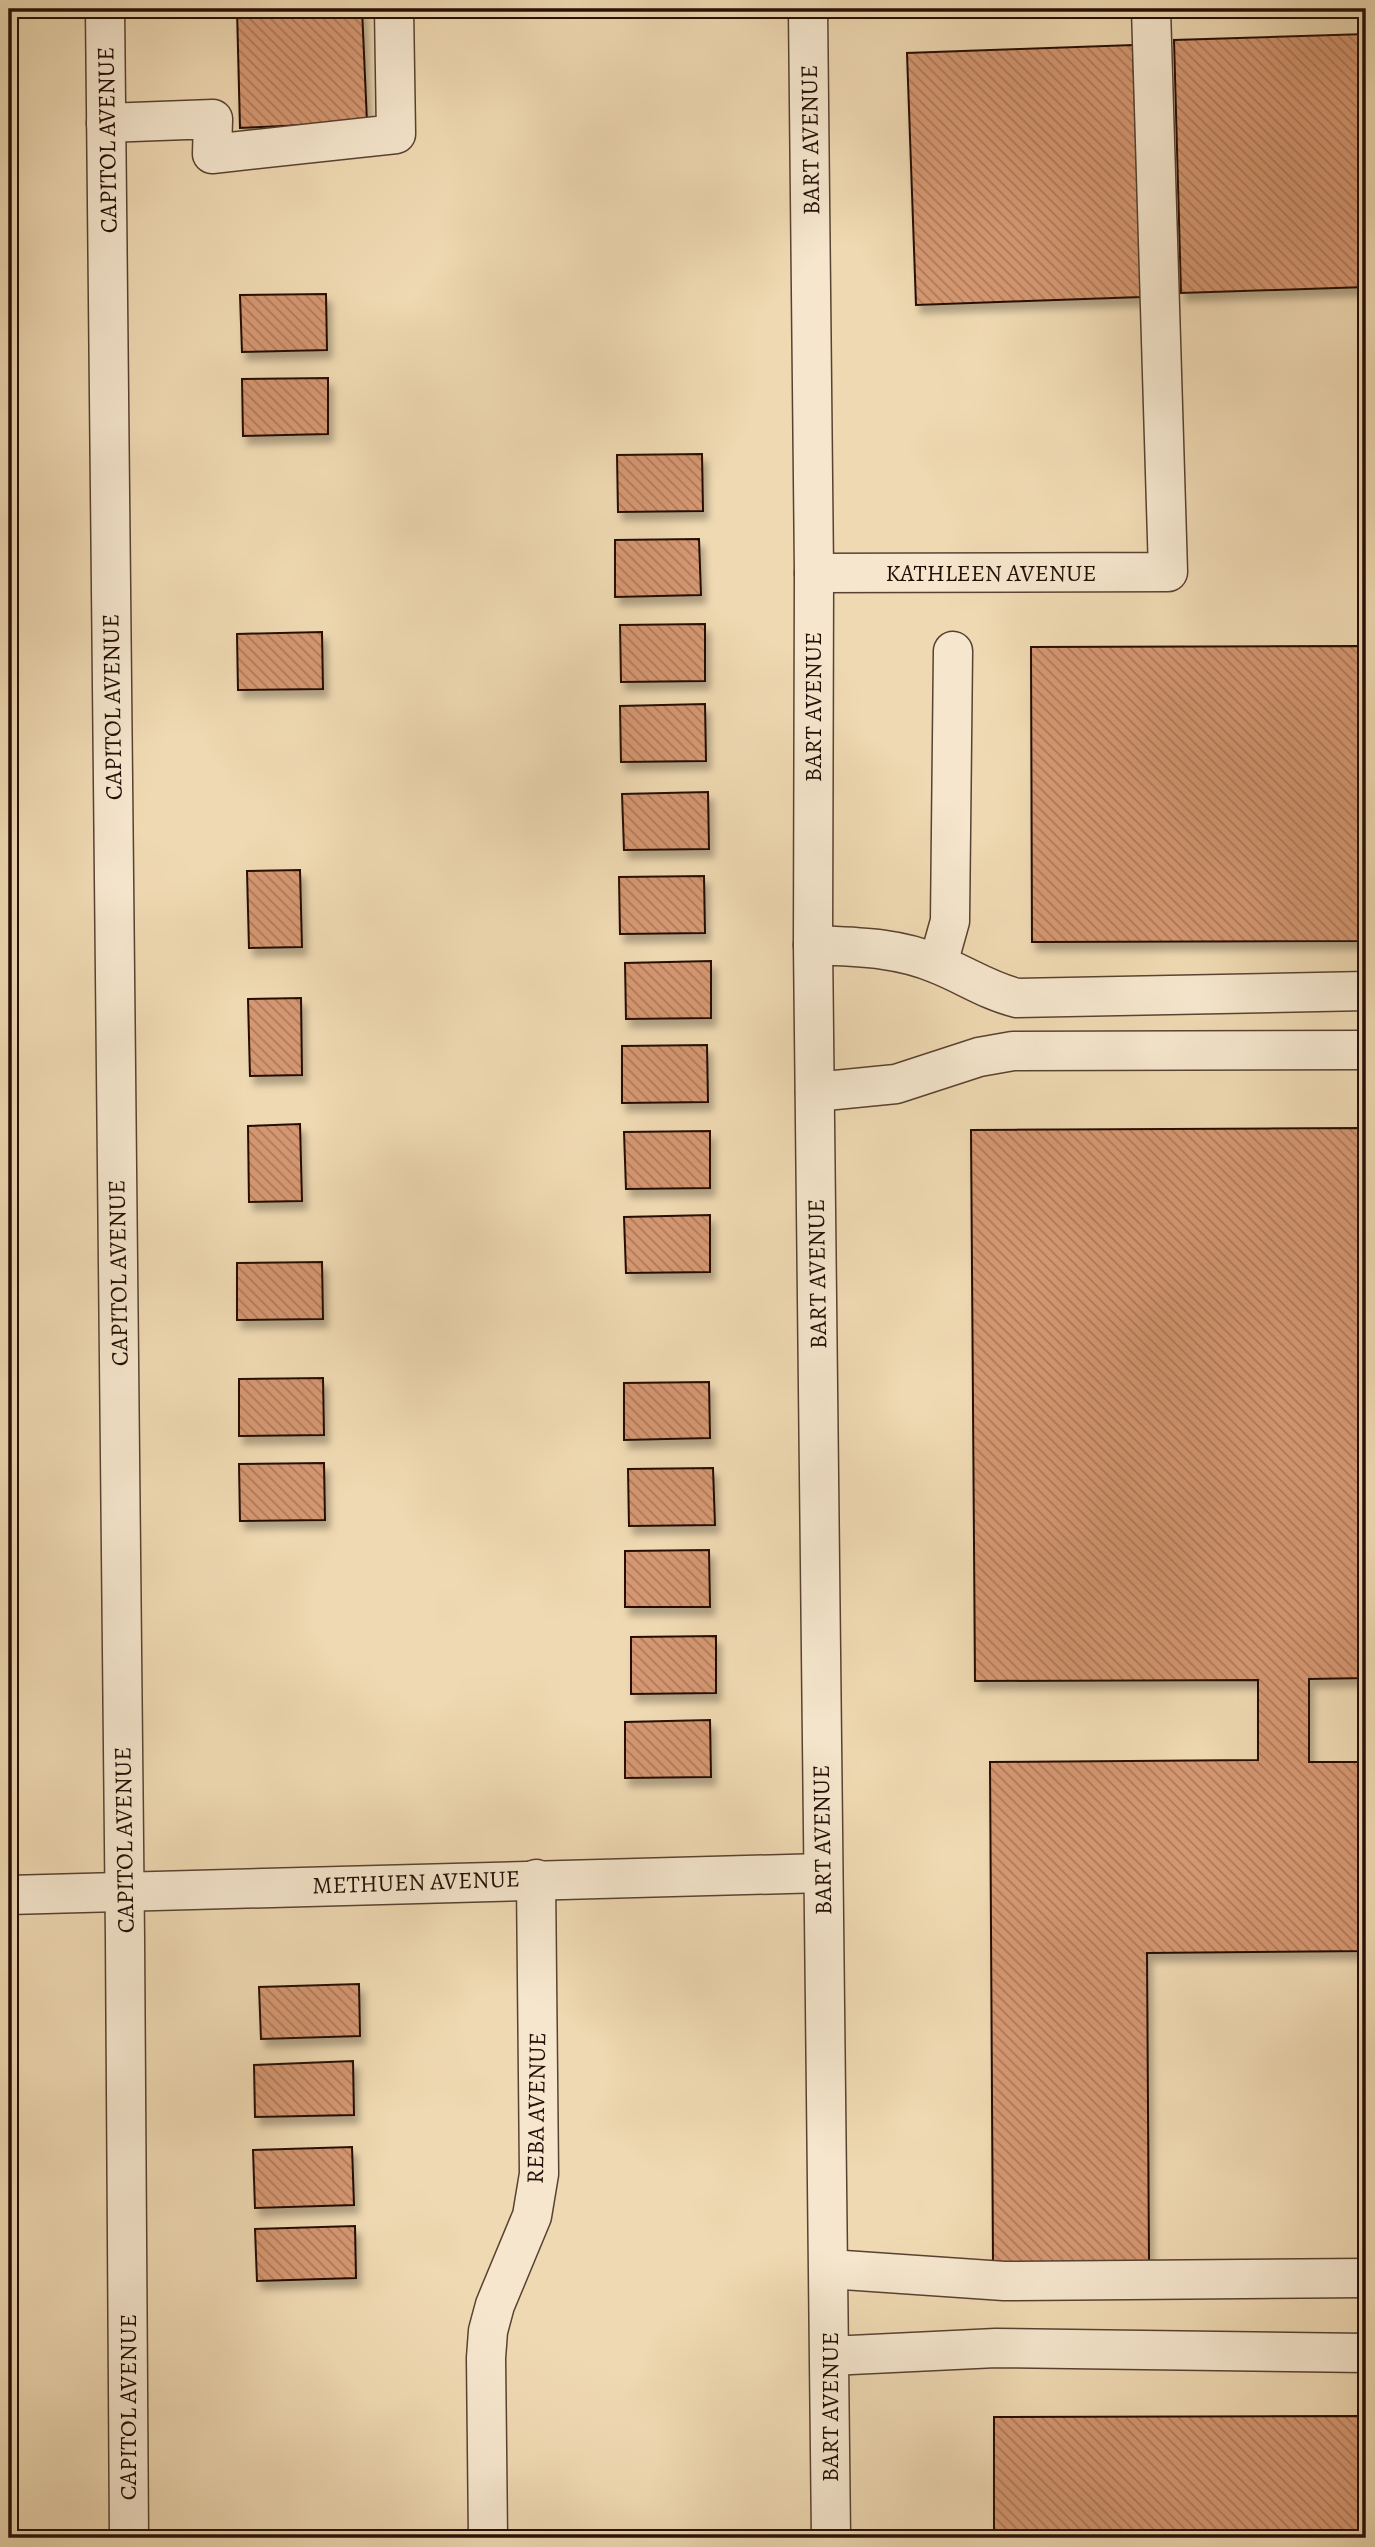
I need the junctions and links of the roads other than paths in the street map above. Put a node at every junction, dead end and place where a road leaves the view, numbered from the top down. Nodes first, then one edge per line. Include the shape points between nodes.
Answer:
1 (105, 9) edge
2 (394, 9) edge
3 (808, 9) edge
4 (1151, 9) edge
5 (106, 123) junction
6 (814, 573) junction
7 (953, 651) dead end
8 (813, 945) junction
9 (938, 964) junction
10 (1366, 991) edge
11 (1366, 1050) edge
12 (815, 1091) junction
13 (822, 1873) junction
14 (537, 1879) junction
15 (124, 1890) junction
16 (9, 1895) edge
17 (829, 2269) junction
18 (1366, 2277) edge
19 (1366, 2353) edge
20 (830, 2356) junction
21 (129, 2538) edge
22 (488, 2538) edge
23 (831, 2538) edge

1 - 5 street, CAPITOL AVENUE
2 - 5 street via 396,134 212,154 213,119
3 - 6 street, BART AVENUE
4 - 6 street, KATHLEEN AVENUE via 1168,572
5 - 15 street, CAPITOL AVENUE
6 - 8 street, BART AVENUE
7 - 9 street via 950,921
8 - 9 street via 902,952
8 - 12 street, BART AVENUE
9 - 10 street via 1017,998
11 - 12 street via 1013,1051 896,1084
12 - 13 street, BART AVENUE
13 - 14 street, METHUEN AVENUE
13 - 17 street, BART AVENUE
14 - 15 street, METHUEN AVENUE
14 - 22 street, REBA AVENUE via 539,2174 532,2216 488,2331
15 - 16 street, METHUEN AVENUE
15 - 21 street, CAPITOL AVENUE
17 - 18 street via 1004,2281
17 - 20 street, BART AVENUE
19 - 20 street via 996,2348
20 - 23 street, BART AVENUE

